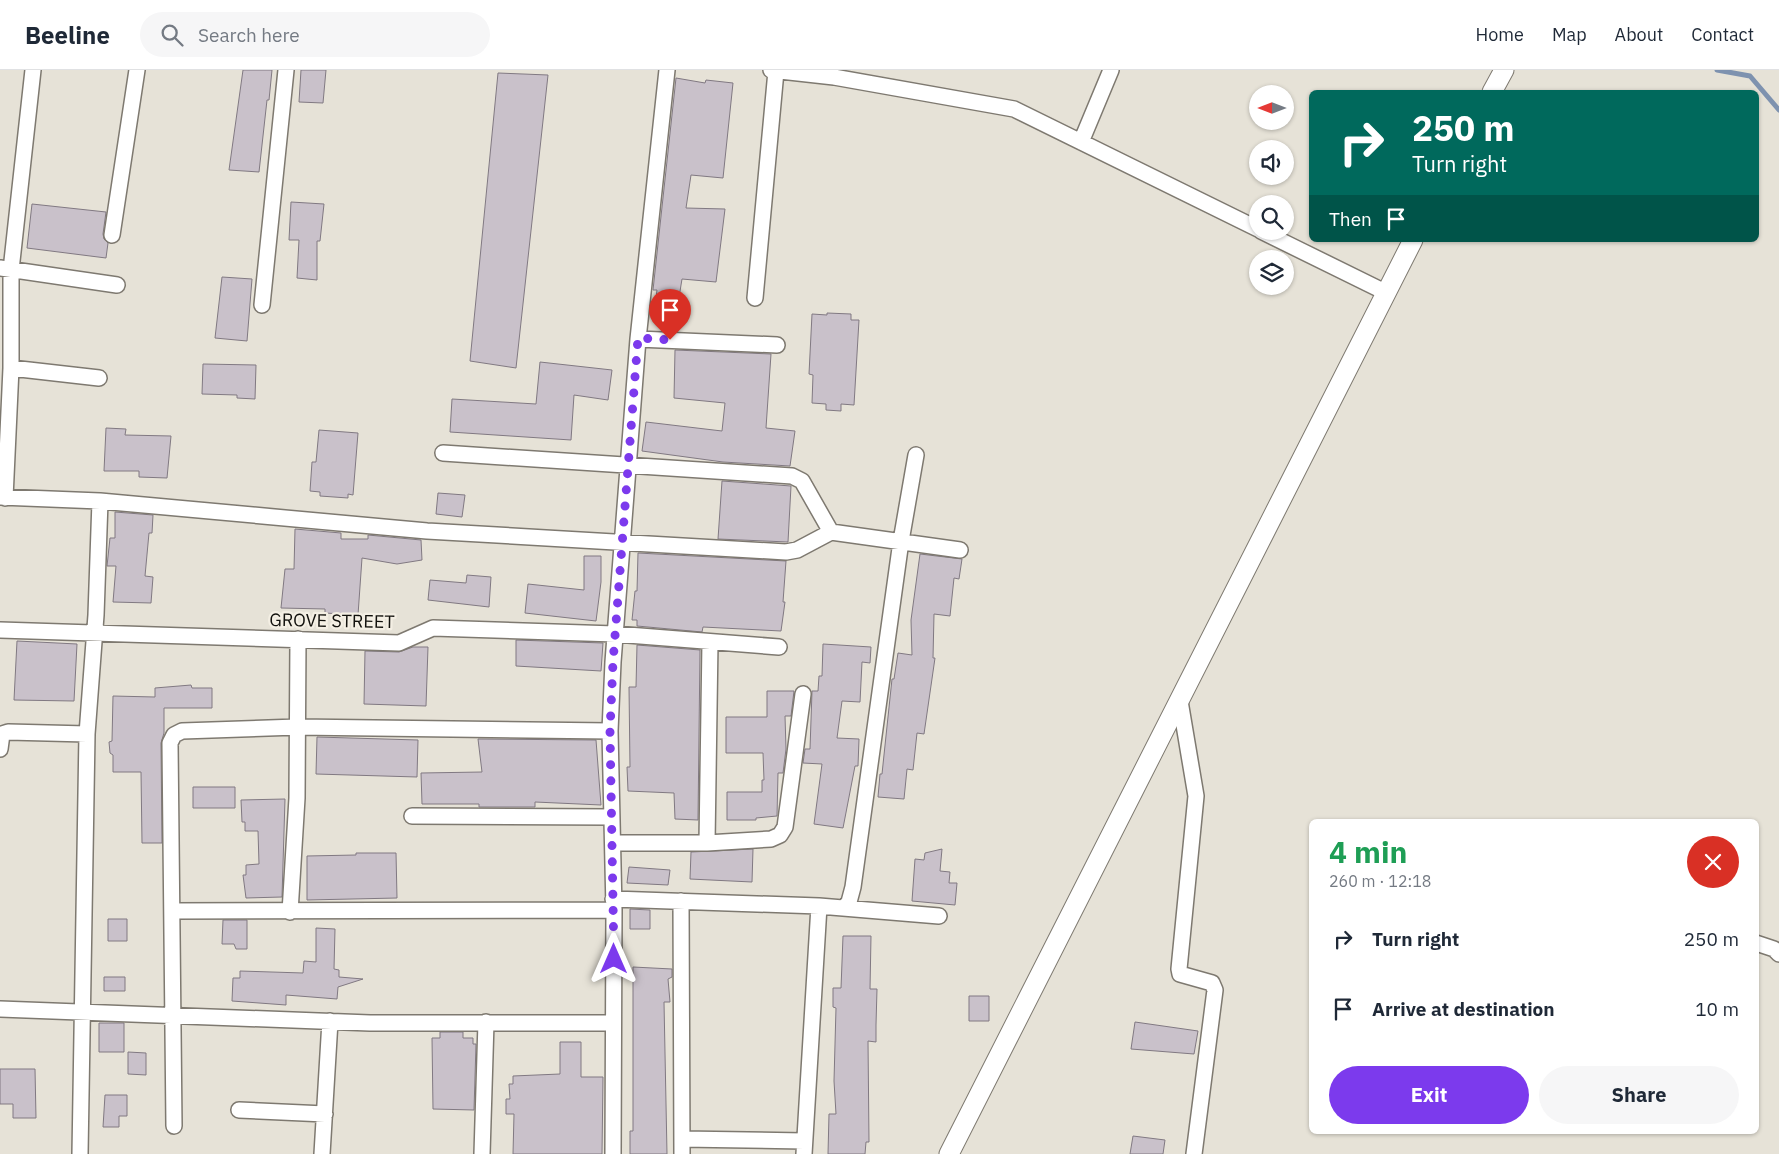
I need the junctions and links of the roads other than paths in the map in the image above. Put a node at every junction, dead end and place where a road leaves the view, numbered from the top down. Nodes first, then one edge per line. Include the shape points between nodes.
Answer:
1 (33, 70) edge
2 (137, 70) edge
3 (286, 70) edge
4 (667, 70) edge
5 (1111, 70) edge
6 (1504, 70) edge
7 (781, 71) edge
8 (1493, 90) edge
9 (1080, 142) junction
10 (1249, 225) edge
11 (112, 235) dead end
12 (1279, 240) edge
13 (1412, 242) edge
14 (6, 269) edge
15 (117, 285) dead end
16 (1385, 292) junction
17 (755, 298) dead end
18 (262, 305) dead end
19 (638, 338) junction
20 (777, 345) dead end
21 (11, 368) junction
22 (99, 378) dead end
23 (5, 392) edge
24 (443, 453) dead end
25 (916, 455) dead end
26 (629, 465) junction
27 (2, 498) edge
28 (100, 501) junction
29 (831, 532) junction
30 (901, 541) junction
31 (622, 543) junction
32 (960, 550) dead end
33 (0, 630) edge
34 (94, 633) junction
35 (615, 634) junction
36 (298, 640) junction
37 (710, 642) junction
38 (779, 647) dead end
39 (802, 694) dead end
40 (1180, 701) junction
41 (297, 727) junction
42 (610, 731) junction
43 (86, 734) junction
44 (0, 749) edge
45 (412, 816) dead end
46 (611, 817) junction
47 (613, 843) junction
48 (707, 843) junction
49 (681, 901) junction
50 (613, 904) junction
51 (819, 906) junction
52 (844, 908) junction
53 (173, 911) junction
54 (290, 912) junction
55 (940, 916) dead end
56 (1759, 944) edge
57 (1779, 954) edge
58 (0, 1009) edge
59 (82, 1012) junction
60 (172, 1015) junction
61 (330, 1021) junction
62 (486, 1022) junction
63 (613, 1023) junction
64 (239, 1110) dead end
65 (324, 1114) junction
66 (174, 1126) dead end
67 (682, 1147) edge
68 (804, 1147) edge
69 (80, 1154) edge
70 (322, 1154) edge
71 (482, 1154) edge
72 (613, 1154) edge
73 (949, 1154) edge
74 (1194, 1154) edge

1 - 14 street
2 - 11 street
3 - 18 street
4 - 19 street
5 - 9 street
6 - 8 street
7 - 9 street via 834,77 1014,109
7 - 17 street
9 - 10 street
12 - 16 street
13 - 16 street
14 - 15 street
14 - 21 street
16 - 40 street
19 - 20 street
19 - 26 street
21 - 22 street
21 - 23 street
23 - 27 street
24 - 26 street
25 - 30 street
26 - 29 street via 792,476 802,482
26 - 31 street
27 - 28 street
28 - 31 street via 427,531
28 - 34 street
29 - 30 street
29 - 31 street via 797,550 786,552
30 - 32 street
30 - 52 street via 853,887
31 - 35 street
33 - 34 street, GROVE STREET
34 - 36 street, GROVE STREET
34 - 43 street
35 - 36 street, GROVE STREET via 433,628 399,643
35 - 37 street, GROVE STREET
35 - 42 street
36 - 41 street
37 - 38 street, GROVE STREET
37 - 48 street
39 - 48 street via 785,827 780,835 771,839
40 - 73 street
40 - 74 street via 1196,796 1179,969 1180,974 1186,977 1212,983 1215,990
41 - 42 street
41 - 53 street via 182,731 174,735 170,743
41 - 54 street via 297,798
42 - 46 street
43 - 44 street via 8,732 2,734
43 - 59 street
45 - 46 street
46 - 47 street
47 - 48 street
47 - 50 street
49 - 50 street
49 - 51 street
49 - 67 street
50 - 54 street
50 - 63 street
51 - 52 street
51 - 68 street
52 - 55 street
53 - 54 street
53 - 60 street
56 - 57 street
58 - 59 street
59 - 60 street
59 - 69 street
60 - 61 street
60 - 66 street
61 - 62 street
61 - 65 street
62 - 63 street
62 - 71 street
63 - 72 street
64 - 65 street
65 - 70 street
67 - 68 street

